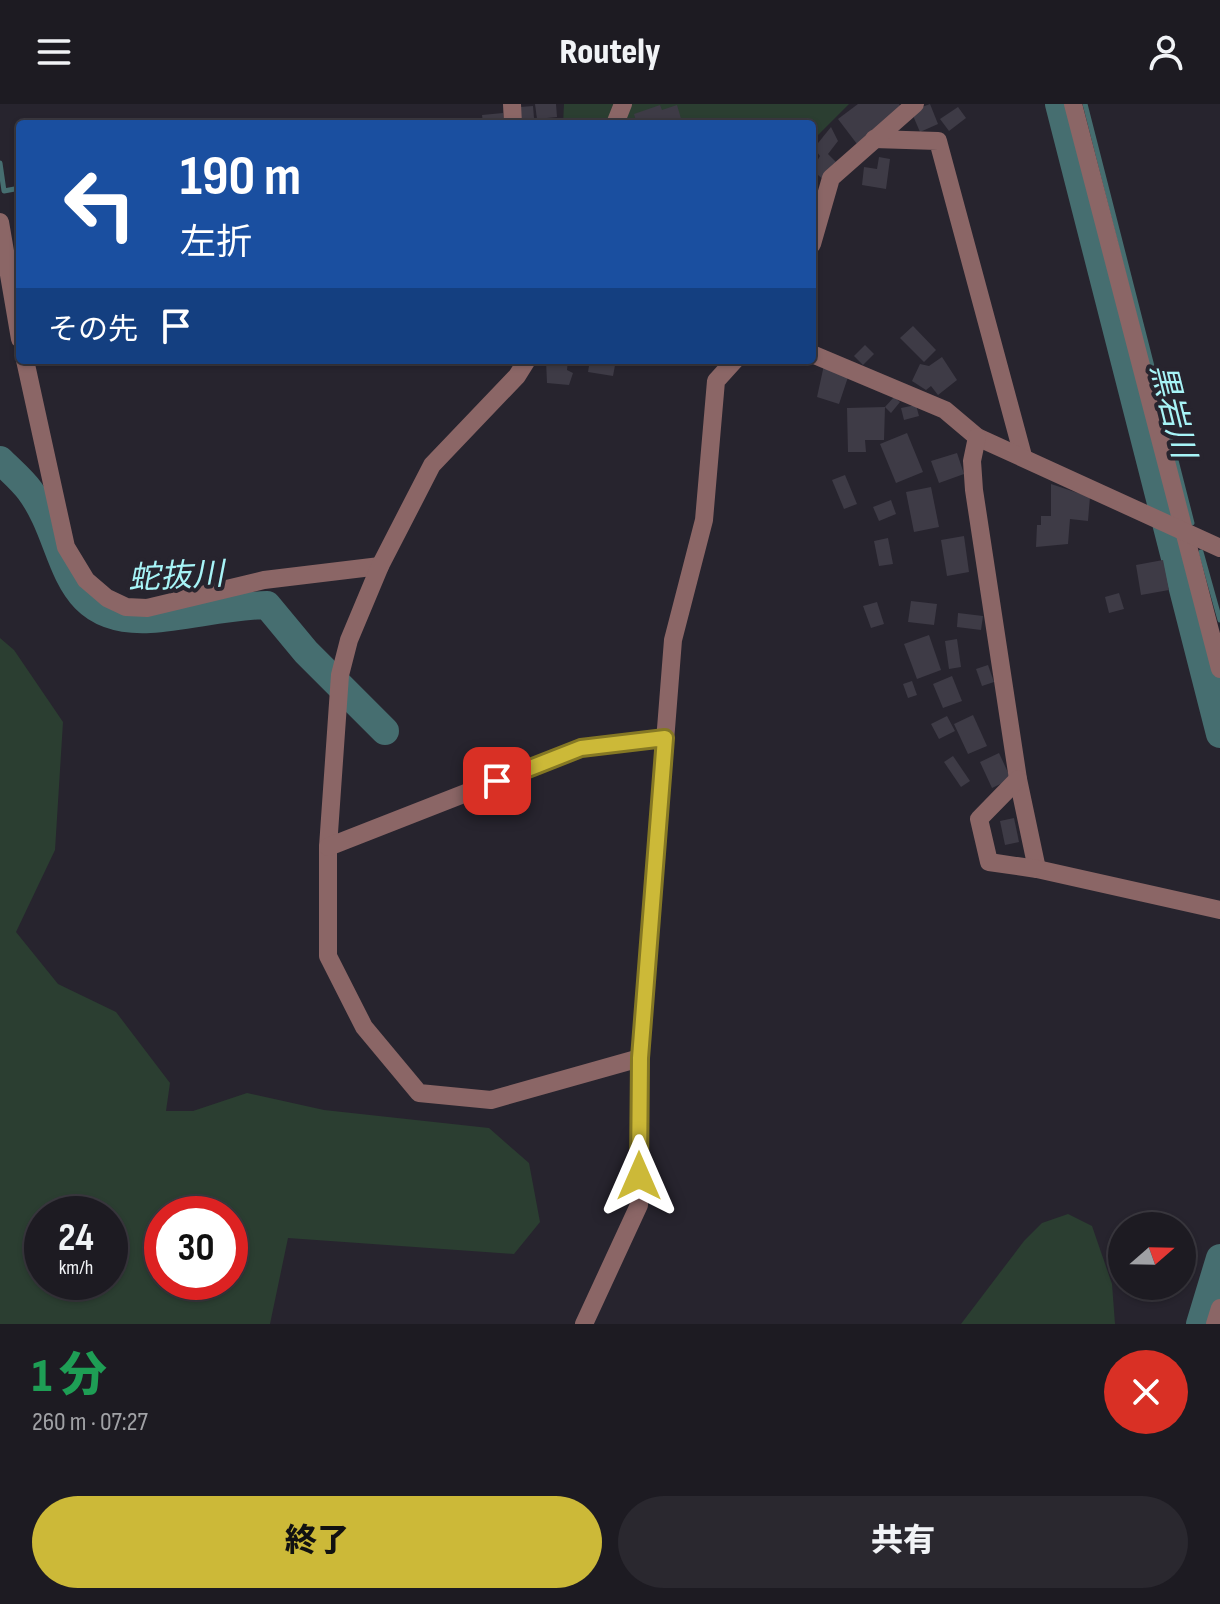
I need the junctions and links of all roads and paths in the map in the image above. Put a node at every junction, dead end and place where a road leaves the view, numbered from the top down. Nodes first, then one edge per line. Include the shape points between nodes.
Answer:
1 (915, 104) edge
2 (1073, 104) edge
3 (874, 139) junction
4 (0, 222) edge
5 (816, 230) edge
6 (16, 313) edge
7 (816, 356) edge
8 (26, 364) edge
9 (524, 364) edge
10 (731, 364) edge
11 (977, 437) junction
12 (1023, 456) junction
13 (1180, 529) junction
14 (1220, 548) edge
15 (380, 566) junction
16 (1220, 669) edge
17 (665, 738) junction
18 (1018, 779) junction
19 (328, 847) junction
20 (1037, 869) junction
21 (1220, 910) edge
22 (640, 1058) junction
23 (1220, 1308) edge
24 (584, 1324) edge
25 (1215, 1324) edge

1 - 3 street
2 - 13 street
3 - 5 street via 831,178
3 - 12 street via 938,141
4 - 6 street
7 - 11 street via 945,410
8 - 15 street via 66,547 86,580 107,598 126,607 147,608 264,580
9 - 15 street via 432,465
10 - 17 street via 716,381 704,520 673,640
11 - 12 street
11 - 18 street via 974,490
12 - 13 street
13 - 14 street
13 - 16 street
15 - 19 street via 340,675
17 - 19 street via 581,748
17 - 22 street
18 - 20 street
18 - 20 street via 979,819 989,862
19 - 22 street via 328,956 364,1027 419,1093 491,1100
20 - 21 street
22 - 24 street via 639,1205
23 - 25 street

